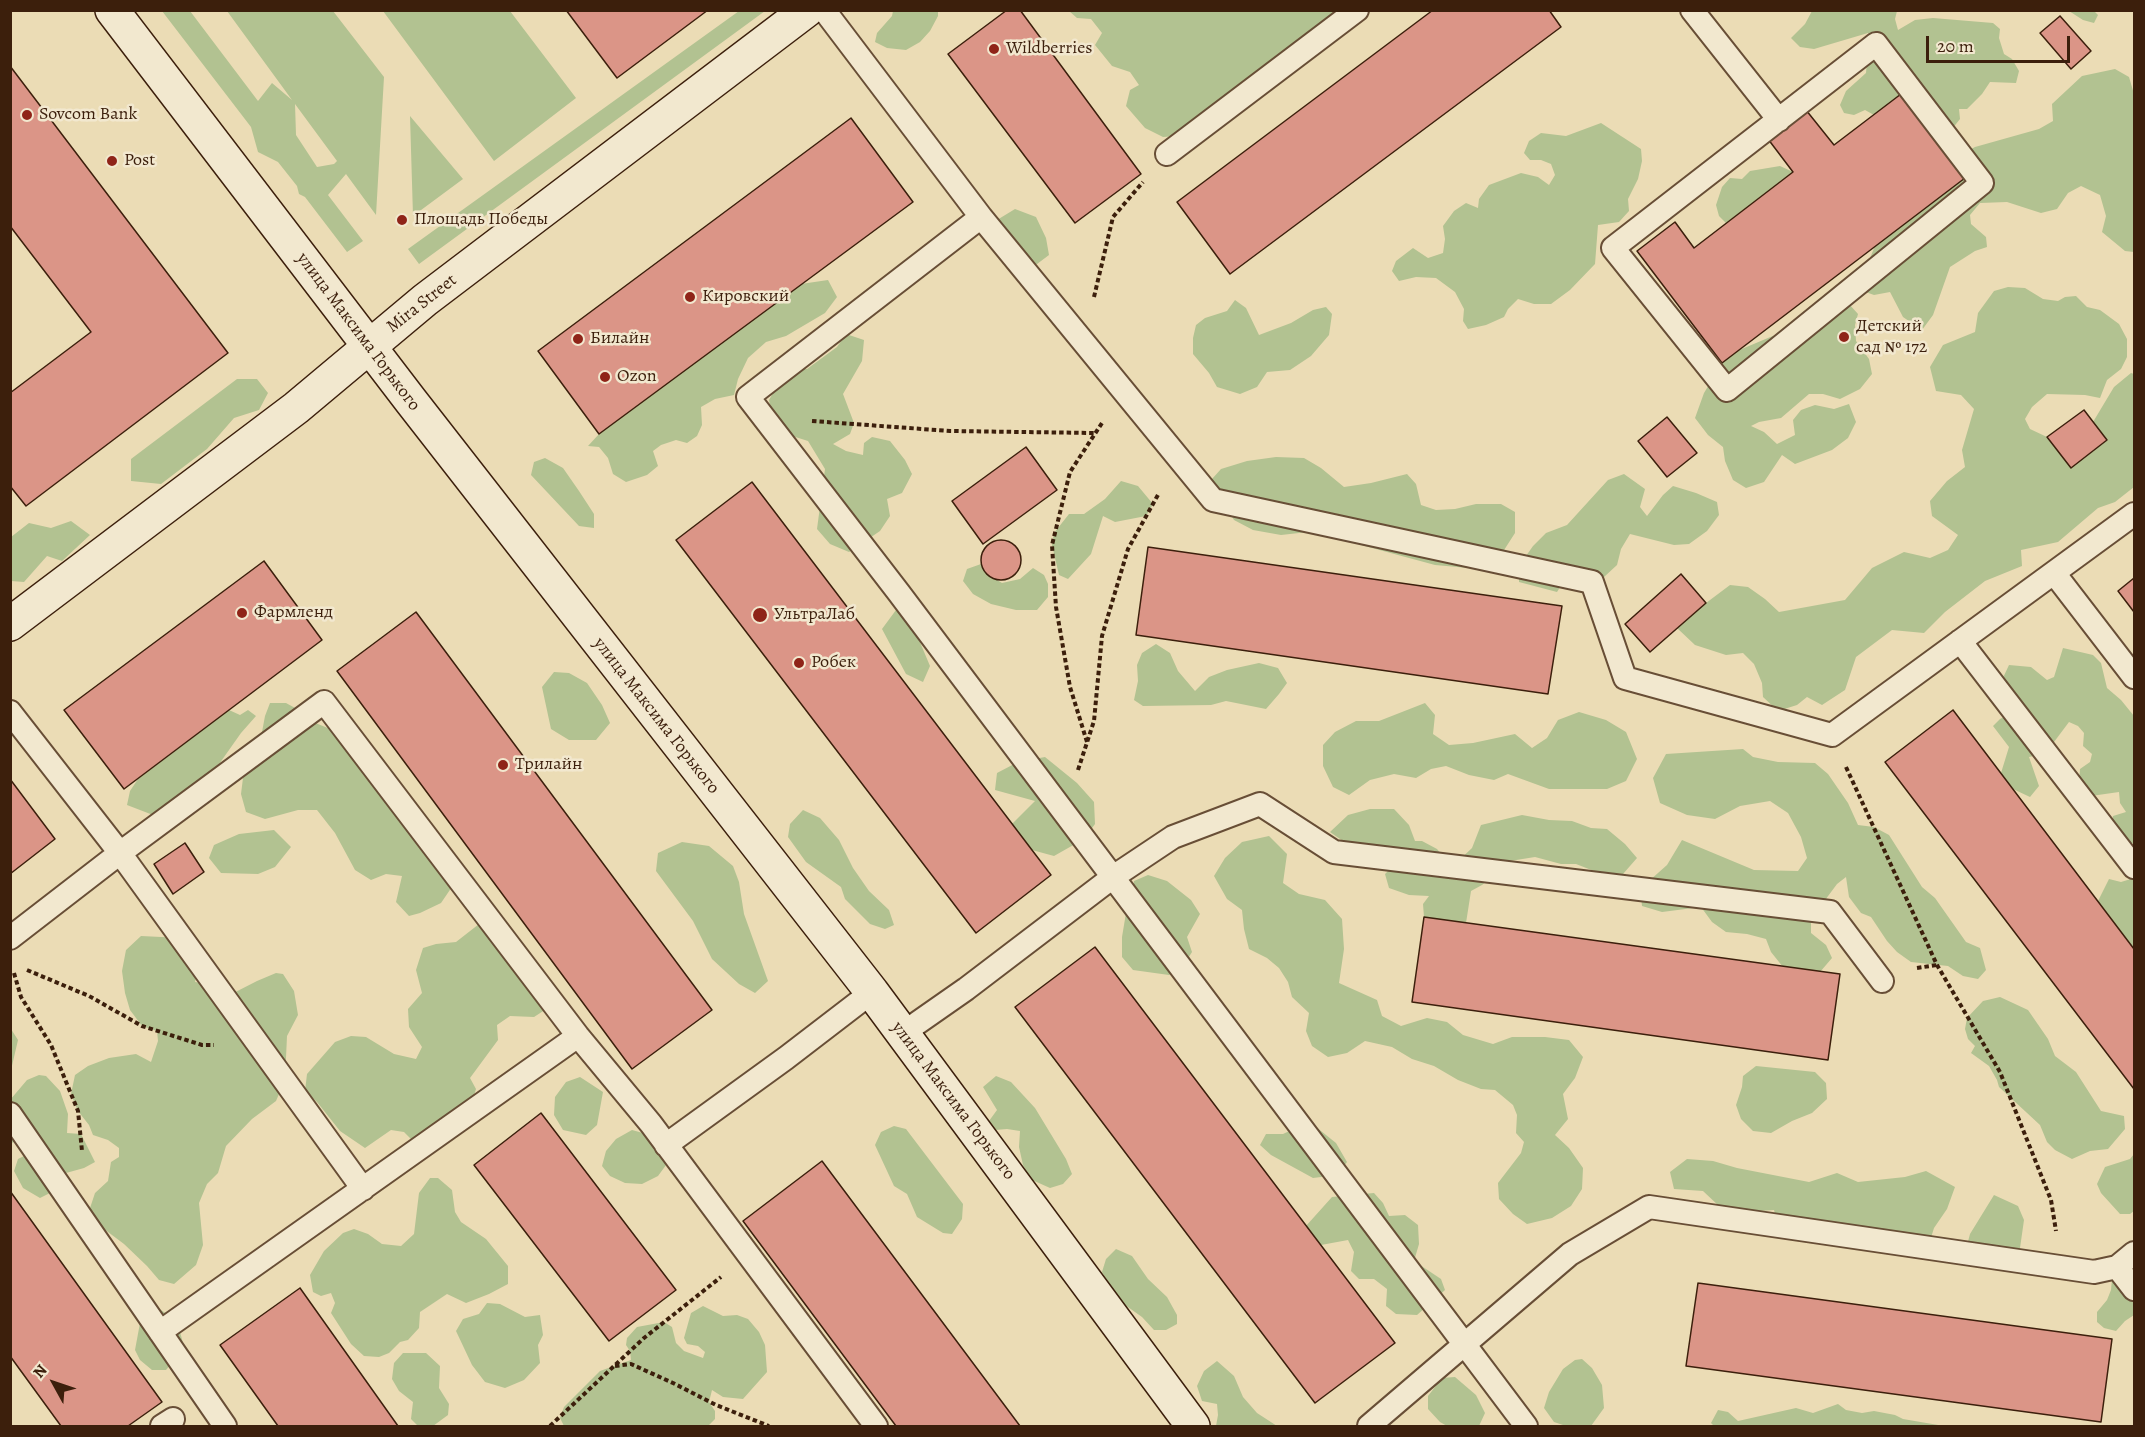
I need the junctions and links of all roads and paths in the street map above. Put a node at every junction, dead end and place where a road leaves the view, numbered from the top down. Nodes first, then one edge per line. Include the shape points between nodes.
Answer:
1 (112, 10) edge
2 (807, 10) edge
3 (824, 10) edge
4 (1357, 10) edge
5 (1692, 10) edge
6 (1779, 120) junction
7 (1167, 154) joint
8 (981, 217) junction
9 (1083, 342) junction
10 (369, 346) junction
11 (1124, 391) junction
12 (765, 419) junction
13 (1096, 433) junction
14 (1178, 458) junction
15 (2134, 514) edge
16 (2054, 573) junction
17 (10, 624) edge
18 (1960, 641) junction
19 (2134, 677) edge
20 (10, 712) edge
21 (1832, 735) junction
22 (1087, 742) junction
23 (1076, 776) dead end
24 (120, 853) junction
25 (2134, 867) edge
26 (1113, 877) junction
27 (10, 938) edge
28 (20, 967) dead end
29 (13, 970) dead end
30 (1882, 981) dead end
31 (872, 992) junction
32 (903, 1033) junction
33 (578, 1036) junction
34 (259, 1045) junction
35 (10, 1114) edge
36 (666, 1145) junction
37 (363, 1189) junction
38 (75, 1208) junction
39 (748, 1255) junction
40 (2126, 1260) edge
41 (2062, 1267) junction
42 (2134, 1289) edge
43 (160, 1332) junction
44 (1465, 1345) junction
45 (614, 1366) junction
46 (225, 1426) edge
47 (550, 1426) edge
48 (769, 1426) edge
49 (876, 1426) edge
50 (1193, 1426) edge
51 (1369, 1426) edge
52 (1526, 1426) edge

1 - 10 main road, улица Максима Горького
2 - 10 main road, Mira Street
3 - 8 lane
4 - 7 lane
5 - 6 lane
6 - 6 lane via 1614,248 1727,390 1982,183 1876,44
7 - 9 path via 1113,217
8 - 9 lane
8 - 12 lane via 748,397
9 - 11 lane
10 - 17 main road, Mira Street via 296,408
10 - 31 main road, улица Максима Горького
11 - 13 path
11 - 14 lane
12 - 13 path via 950,431
12 - 26 lane
13 - 22 path via 1070,472 1052,545 1056,607 1070,687
14 - 21 lane via 1213,500 1592,582 1625,678
14 - 22 path via 1128,549 1102,636 1094,721
15 - 16 lane
16 - 18 lane
16 - 19 lane
18 - 21 lane
18 - 25 lane
20 - 24 lane
21 - 41 path via 1937,965 2000,1072 2051,1200
22 - 23 path
24 - 27 lane
24 - 33 lane via 324,702
24 - 34 lane
26 - 30 lane via 1173,837 1260,804 1334,852 1830,912
26 - 32 lane
26 - 44 lane
28 - 34 path via 89,996 142,1026 202,1045
29 - 38 path via 21,997 51,1045 78,1111 84,1168
31 - 32 main road, улица Максима Горького
31 - 36 lane
32 - 50 main road, улица Максима Горького
33 - 36 lane
33 - 37 lane
34 - 37 lane
35 - 38 lane
36 - 39 lane
37 - 43 lane
38 - 43 lane
39 - 45 path
39 - 49 lane
40 - 41 lane via 2094,1272
40 - 42 lane
41 - 44 lane via 1649,1207 1570,1254
43 - 46 lane
44 - 51 lane
44 - 52 lane
45 - 47 path
45 - 48 path via 631,1364

